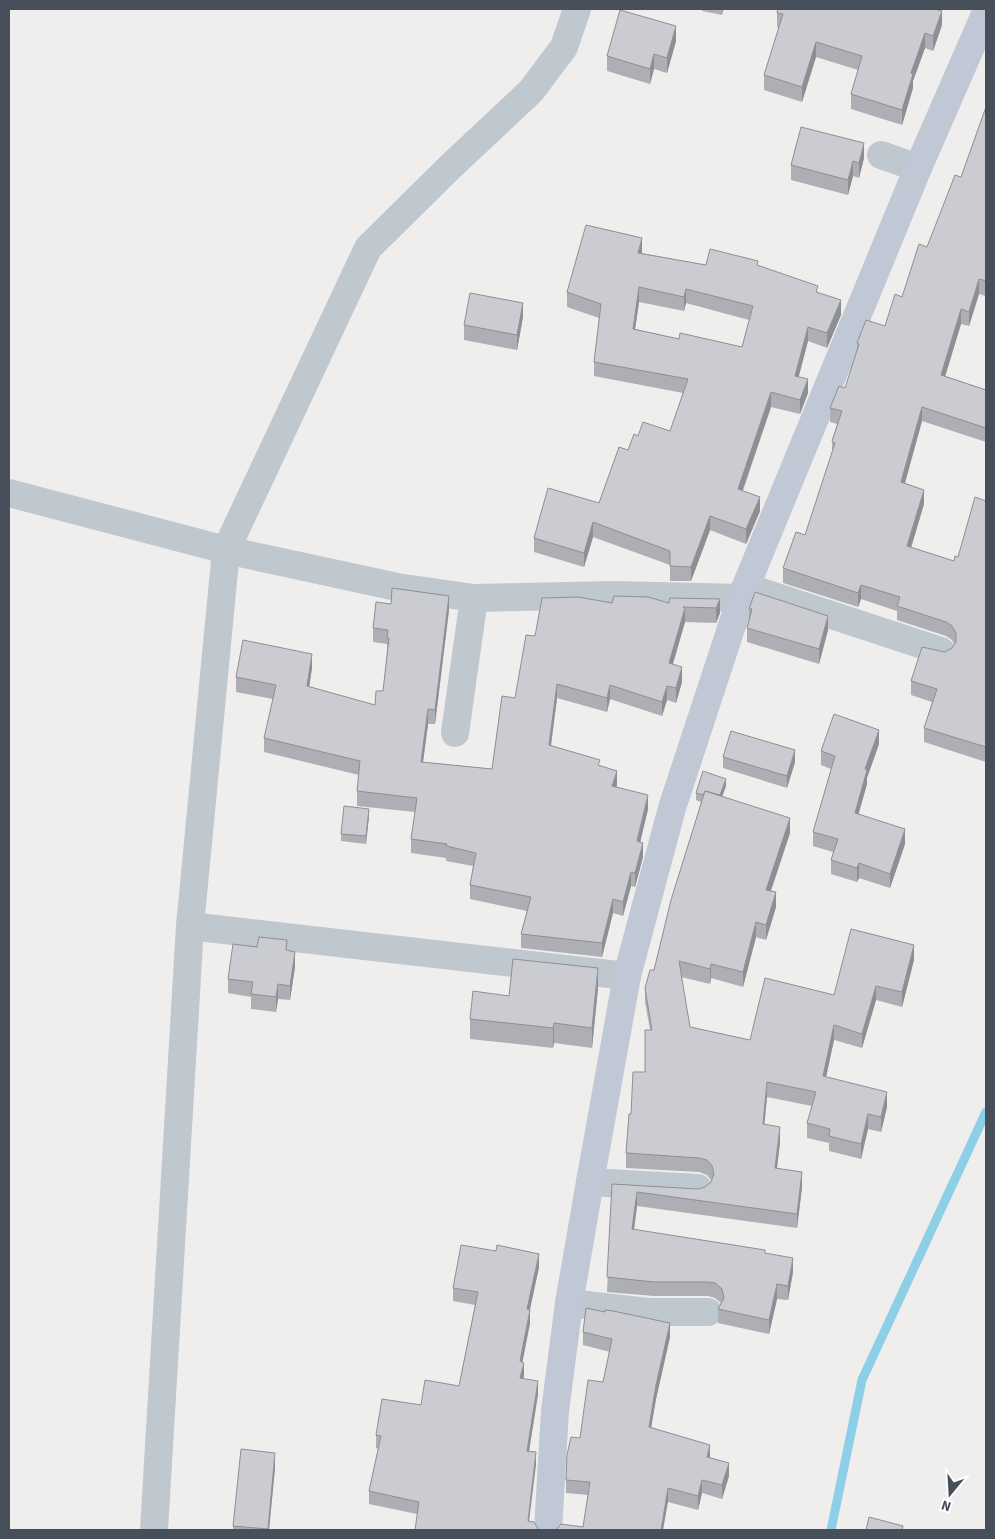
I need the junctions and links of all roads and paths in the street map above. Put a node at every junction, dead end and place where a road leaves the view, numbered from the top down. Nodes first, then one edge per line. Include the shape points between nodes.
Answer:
1 (577, 9) edge
2 (980, 12) edge
3 (881, 155) dead end
4 (918, 168) junction
5 (9, 493) edge
6 (226, 550) junction
7 (743, 592) junction
8 (474, 598) junction
9 (941, 651) edge
10 (454, 733) dead end
11 (190, 926) junction
12 (627, 976) junction
13 (590, 1182) junction
14 (698, 1188) edge
15 (569, 1303) junction
16 (708, 1312) dead end
17 (154, 1530) edge
18 (548, 1530) edge

1 - 6 street via 564,47 531,91 368,248
2 - 4 street
3 - 4 street
4 - 7 street
5 - 6 street
6 - 8 street via 397,587
6 - 11 street
7 - 8 street
7 - 9 street
7 - 12 street via 672,808
8 - 10 street
11 - 12 street
11 - 17 street
12 - 13 street
13 - 14 street
13 - 15 street
15 - 16 street via 648,1312
15 - 18 street via 555,1411

